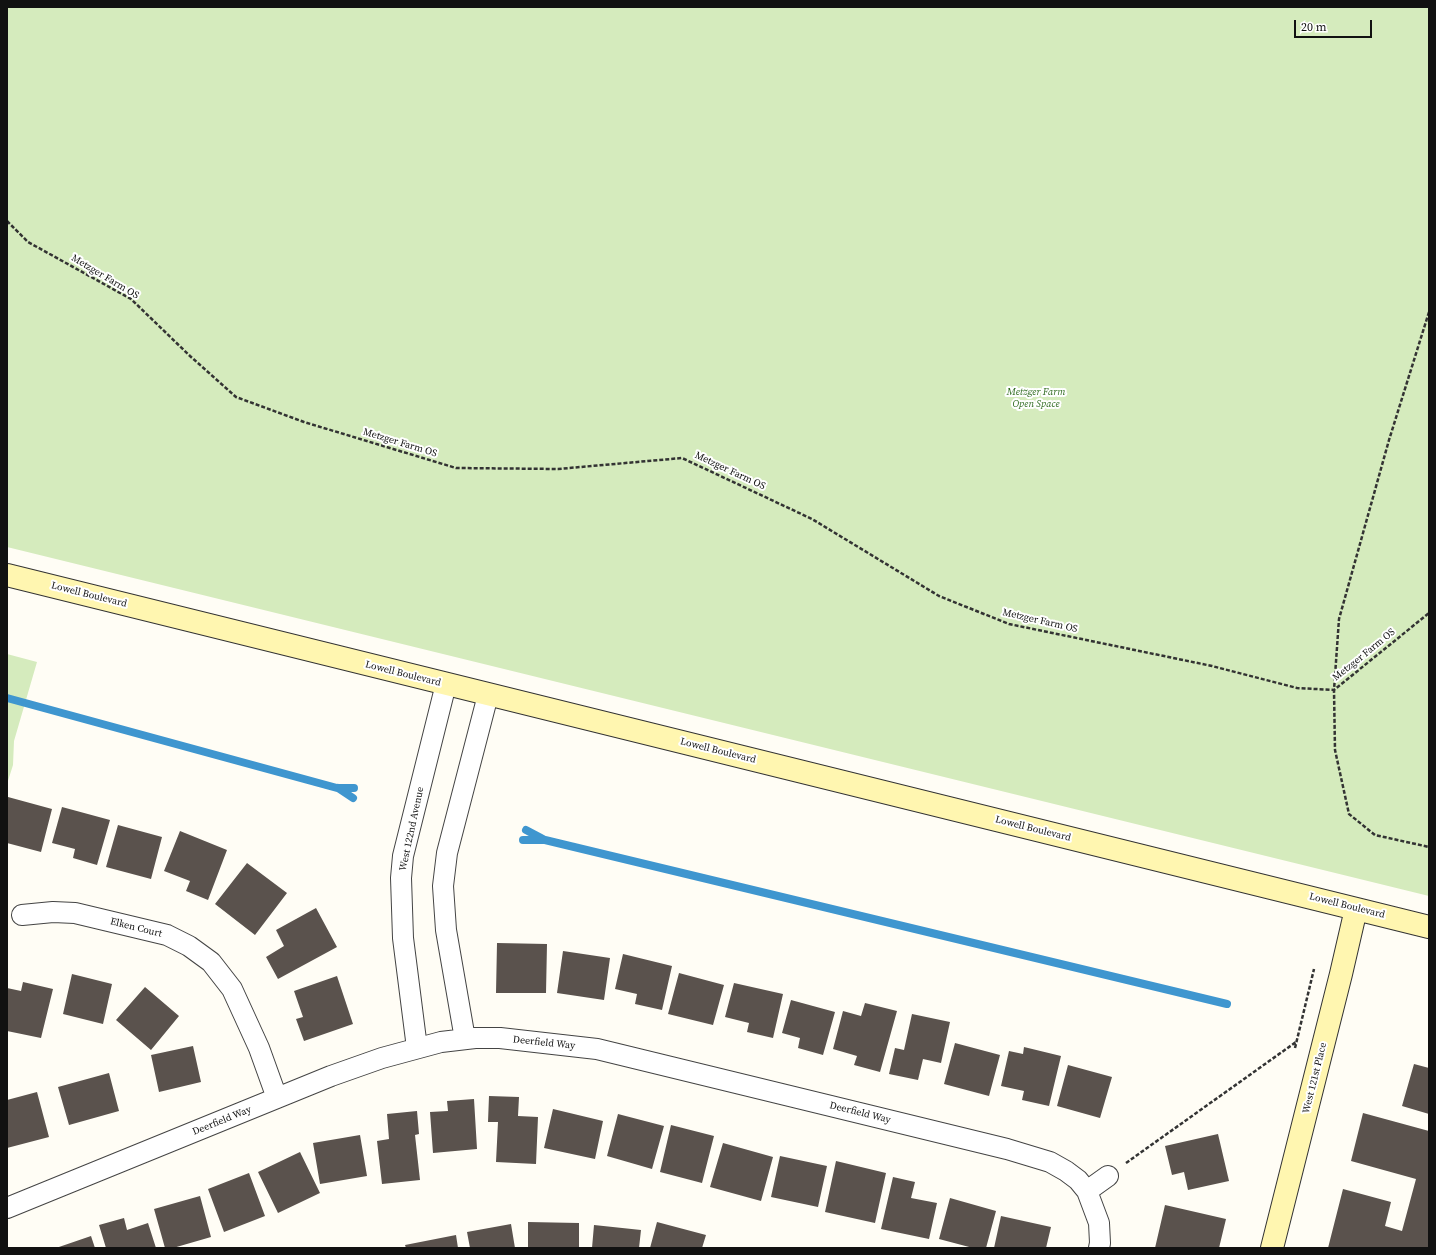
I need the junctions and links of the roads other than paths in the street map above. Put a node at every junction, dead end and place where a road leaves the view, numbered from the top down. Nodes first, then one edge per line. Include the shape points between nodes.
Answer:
1 (7, 575) edge
2 (446, 684) junction
3 (488, 695) junction
4 (1356, 908) junction
5 (22, 915) dead end
6 (1429, 927) edge
7 (465, 1039) junction
8 (417, 1048) junction
9 (277, 1098) junction
10 (1108, 1176) road end
11 (1087, 1191) junction
12 (7, 1208) edge
13 (1099, 1248) edge
14 (1272, 1248) edge

1 - 2 main road, Lowell Boulevard
2 - 3 main road, Lowell Boulevard
2 - 8 street, West 122nd Avenue via 404,856 401,878 403,938
3 - 4 main road, Lowell Boulevard
3 - 7 street via 447,853 443,886 446,930
4 - 6 main road, Lowell Boulevard
4 - 14 main road, West 121st Place
5 - 9 street, Elken Court via 75,913 167,935 189,946 211,962 232,989 259,1048
7 - 8 street, Deerfield Way
7 - 11 street, Deerfield Way via 500,1038 597,1049 706,1075 1008,1149 1050,1162 1072,1176
8 - 9 street, Deerfield Way via 331,1076
9 - 12 street, Deerfield Way
10 - 11 street
11 - 13 street via 1099,1223

